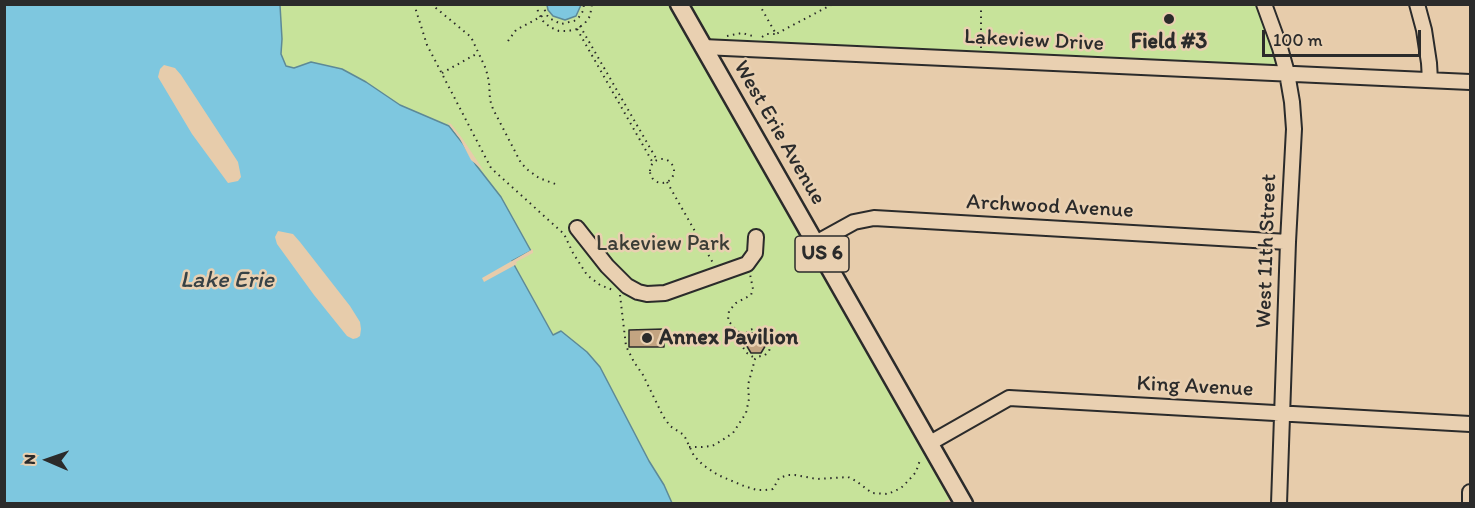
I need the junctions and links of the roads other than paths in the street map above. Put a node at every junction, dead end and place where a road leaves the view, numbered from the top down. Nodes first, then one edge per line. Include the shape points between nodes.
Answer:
1 (679, 4) edge
2 (1264, 4) edge
3 (1417, 4) edge
4 (703, 47) junction
5 (1287, 74) junction
6 (1430, 80) junction
7 (1470, 82) edge
8 (577, 228) dead end
9 (756, 237) dead end
10 (1288, 242) junction
11 (816, 243) junction
12 (1283, 413) junction
13 (1470, 424) edge
14 (930, 443) junction
15 (1470, 492) edge
16 (964, 504) edge
17 (1279, 504) edge
18 (1470, 504) edge

1 - 4 main road, West Erie Avenue / US 6
2 - 5 street, West 11th Street
3 - 6 street
4 - 5 street, Lakeview Drive
4 - 11 main road, West Erie Avenue / US 6
5 - 6 street, Lakeview Drive
5 - 10 street, West 11th Street via 1294,129
6 - 7 street, Lakeview Drive
8 - 9 street via 627,286 647,294 665,293 747,264 754,253
10 - 11 street, Archwood Avenue via 874,218 854,222
10 - 12 street, West 11th Street
11 - 14 main road, West Erie Avenue / US 6
12 - 13 street, King Avenue
12 - 14 street, King Avenue via 1009,398
12 - 17 street, West 11th Street
14 - 16 main road, West Erie Avenue / US 6
15 - 18 street

